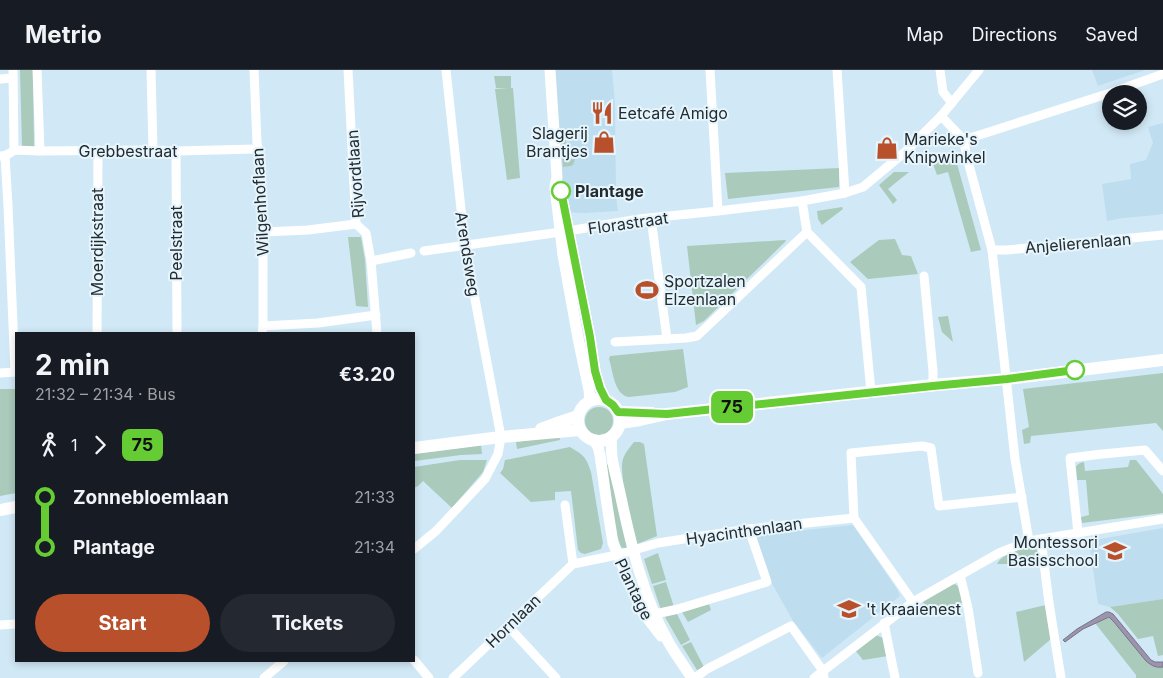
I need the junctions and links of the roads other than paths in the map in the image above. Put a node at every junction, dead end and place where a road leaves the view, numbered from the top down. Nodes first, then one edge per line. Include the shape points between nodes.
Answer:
1 (37, 70) edge
2 (151, 70) edge
3 (254, 70) edge
4 (348, 70) edge
5 (446, 70) edge
6 (550, 70) edge
7 (710, 70) edge
8 (837, 70) edge
9 (940, 70) edge
10 (979, 70) edge
11 (13, 74) edge
12 (1163, 74) edge
13 (0, 78) edge
14 (952, 102) junction
15 (940, 116) junction
16 (964, 140) junction
17 (258, 149) junction
18 (14, 150) junction
19 (98, 150) junction
20 (153, 150) junction
21 (40, 151) junction
22 (176, 151) junction
23 (2, 156) edge
24 (845, 194) junction
25 (802, 201) junction
26 (718, 212) junction
27 (651, 218) junction
28 (356, 224) junction
29 (263, 232) junction
30 (562, 232) junction
31 (807, 232) junction
32 (1163, 235) edge
33 (465, 246) junction
34 (992, 250) junction
35 (424, 251) dead end
36 (411, 253) dead end
37 (371, 261) junction
38 (924, 276) dead end
39 (376, 315) junction
40 (262, 330) edge
41 (96, 332) edge
42 (177, 332) edge
43 (377, 332) edge
44 (667, 339) junction
45 (615, 342) dead end
46 (1163, 360) edge
47 (15, 372) edge
48 (0, 373) edge
49 (1007, 379) junction
50 (933, 386) junction
51 (871, 392) junction
52 (606, 400) junction
53 (590, 401) junction
54 (578, 416) junction
55 (619, 418) junction
56 (580, 430) junction
57 (527, 435) junction
58 (612, 436) junction
59 (501, 437) junction
60 (594, 440) junction
61 (415, 448) edge
62 (1163, 472) edge
63 (1022, 497) junction
64 (565, 505) dead end
65 (15, 507) edge
66 (0, 510) edge
67 (854, 518) junction
68 (1163, 519) edge
69 (749, 529) junction
70 (1078, 533) junction
71 (1041, 538) junction
72 (1029, 541) junction
73 (415, 548) edge
74 (634, 550) junction
75 (618, 555) junction
76 (573, 564) junction
77 (960, 575) junction
78 (913, 602) junction
79 (649, 615) junction
80 (884, 623) junction
81 (15, 624) edge
82 (0, 625) edge
83 (508, 626) junction
84 (415, 661) edge
85 (283, 662) edge
86 (978, 673) dead end
87 (824, 674) edge
88 (264, 678) edge
89 (429, 678) edge
90 (453, 678) edge
91 (556, 678) edge
92 (694, 678) edge
93 (814, 678) edge
94 (895, 678) edge
95 (1061, 678) edge

1 - 21 street
2 - 20 street
3 - 17 street, Wilgenhoflaan
4 - 28 street, Rijvordtlaan
5 - 33 street, Arendsweg
6 - 30 street via 555,187
7 - 26 street
8 - 24 street
9 - 14 street via 943,92
10 - 14 street, Florastraat
11 - 13 street
11 - 18 street
12 - 16 street
14 - 15 street, Florastraat
15 - 16 street
15 - 24 street, Florastraat via 905,152 863,187
16 - 34 street
17 - 22 street, Grebbestraat
17 - 29 street, Wilgenhoflaan
18 - 21 street, Grebbestraat
18 - 23 street
19 - 20 street, Grebbestraat
19 - 21 street, Grebbestraat
19 - 41 street, Moerdijkstraat
20 - 22 street, Grebbestraat
22 - 42 street, Peelstraat
23 - 47 street via 8,206
24 - 25 street, Florastraat
25 - 26 street, Florastraat
25 - 31 street
26 - 27 street, Florastraat
27 - 30 street, Florastraat
27 - 44 street
28 - 29 street
28 - 37 street, Rijvordtlaan via 366,233
29 - 40 street, Wilgenhoflaan
30 - 33 street, Florastraat
30 - 52 street via 590,337 595,371
30 - 53 street via 566,272
31 - 44 street via 697,336
31 - 51 street via 861,287
32 - 34 street, Anjelierenlaan
33 - 35 street, Florastraat
33 - 59 street, Arendsweg
34 - 49 street
36 - 37 street
37 - 39 street, Rijvordtlaan
38 - 50 street
39 - 40 street
39 - 43 street, Rijvordtlaan
44 - 45 street
46 - 49 main road
47 - 48 street
49 - 50 main road
49 - 63 street
50 - 51 main road
51 - 55 main road via 667,414 640,420
52 - 53 main road
52 - 55 main road via 613,405
53 - 54 main road
54 - 56 main road
54 - 57 main road
55 - 58 main road via 616,433
56 - 57 main road
56 - 60 main road
57 - 59 main road
58 - 60 main road
58 - 74 street, Plantage via 613,459
59 - 61 main road
59 - 73 street via 498,454 485,479 436,531
60 - 75 street, Plantage via 600,455 610,530
62 - 70 street via 1145,450 1070,458
63 - 67 street via 939,506 931,448 922,446 851,453
63 - 72 street
64 - 76 street
65 - 66 main road
67 - 69 street, Hyacinthenlaan
67 - 78 street
68 - 70 street
69 - 74 street, Hyacinthenlaan via 658,543
69 - 79 street via 767,582
70 - 71 street
71 - 72 street
71 - 95 street
72 - 77 street
74 - 75 street
74 - 79 street, Plantage
75 - 76 street
75 - 79 street, Plantage via 641,610
76 - 83 street, Hornlaan
77 - 78 street
77 - 86 street
78 - 80 street
79 - 92 street, Plantage
80 - 87 street
80 - 94 street
81 - 82 street
83 - 90 street, Hornlaan
83 - 91 street
84 - 89 street
85 - 88 street
87 - 92 street via 791,626
87 - 93 street

